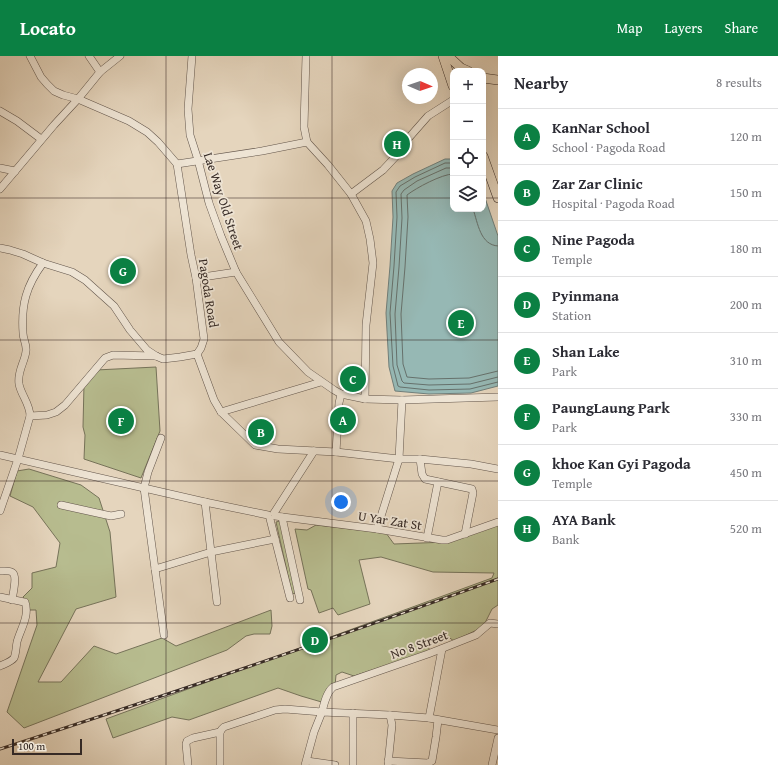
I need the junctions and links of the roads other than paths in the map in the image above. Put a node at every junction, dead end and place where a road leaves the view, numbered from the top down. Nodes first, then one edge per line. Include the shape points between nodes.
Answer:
1 (30, 56) edge
2 (89, 56) edge
3 (120, 56) edge
4 (192, 56) edge
5 (306, 56) edge
6 (443, 56) edge
7 (448, 56) edge
8 (461, 68) edge
9 (100, 72) junction
10 (450, 77) edge
11 (78, 99) junction
12 (450, 102) edge
13 (0, 111) edge
14 (41, 139) junction
15 (307, 142) junction
16 (198, 160) junction
17 (177, 164) junction
18 (486, 164) edge
19 (0, 168) edge
20 (15, 171) junction
21 (0, 189) edge
22 (351, 194) junction
23 (498, 198) edge
24 (0, 248) edge
25 (42, 263) junction
26 (236, 272) junction
27 (196, 278) junction
28 (197, 354) junction
29 (156, 356) junction
30 (321, 382) junction
31 (341, 394) junction
32 (498, 397) edge
33 (365, 399) junction
34 (402, 400) junction
35 (221, 412) junction
36 (30, 416) junction
37 (161, 438) dead end
38 (314, 451) junction
39 (336, 452) junction
40 (0, 455) edge
41 (18, 459) junction
42 (399, 459) junction
43 (420, 459) junction
44 (498, 469) edge
45 (438, 482) junction
46 (144, 488) junction
47 (205, 502) junction
48 (61, 505) dead end
49 (0, 510) edge
50 (121, 514) dead end
51 (274, 516) junction
52 (498, 522) edge
53 (377, 529) junction
54 (465, 534) junction
55 (427, 538) junction
56 (275, 539) junction
57 (211, 552) junction
58 (155, 569) junction
59 (0, 571) edge
60 (0, 597) edge
61 (290, 598) dead end
62 (12, 600) junction
63 (300, 600) dead end
64 (217, 602) dead end
65 (498, 624) edge
66 (164, 635) dead end
67 (442, 649) junction
68 (0, 666) edge
69 (322, 712) junction
70 (353, 713) junction
71 (390, 715) junction
72 (429, 718) junction
73 (438, 720) junction
74 (498, 730) edge
75 (220, 732) junction
76 (498, 738) edge
77 (495, 761) edge
78 (306, 763) edge
79 (388, 763) edge
80 (188, 765) edge
81 (220, 765) edge
82 (335, 765) edge
83 (353, 765) edge

1 - 11 street via 41,77 54,91
2 - 9 street
3 - 9 street
4 - 16 street, Lae Way Old Street via 188,122
5 - 15 street via 304,127
6 - 10 main road
7 - 8 main road
9 - 11 street
11 - 14 street
11 - 17 street via 129,120 158,142
12 - 22 street via 428,116 383,170
13 - 14 street
14 - 20 street
15 - 16 street
15 - 22 street
16 - 17 street
16 - 26 street, Lae Way Old Street via 209,203
17 - 27 street, Pagoda Road
18 - 23 main road
19 - 20 street
20 - 21 street
22 - 33 street via 366,221 373,263 366,325
24 - 25 street via 23,254
25 - 29 street via 72,272 85,280 114,306 130,330 147,350
25 - 36 street via 26,292 24,307 23,335 26,351 19,383 30,409
26 - 27 street
26 - 30 street, Lae Way Old Street via 279,342
27 - 28 street, Pagoda Road via 204,339
28 - 29 street via 163,359
28 - 35 street
29 - 36 street via 113,355 105,358 56,412
30 - 31 street, Lae Way Old Street
30 - 35 street
31 - 33 street, Lae Way Old Street
31 - 39 street
32 - 34 street, Lae Way Old Street
33 - 34 street, Lae Way Old Street
34 - 42 street
35 - 38 street via 255,445
36 - 41 street
37 - 46 street
38 - 39 street
38 - 51 street
39 - 42 street
40 - 41 street, U Yar Zat St
41 - 46 street, U Yar Zat St
41 - 49 street
42 - 43 street
42 - 53 street
43 - 44 street
43 - 45 street via 424,478
45 - 54 street via 473,491
45 - 55 street
46 - 47 street, U Yar Zat St
46 - 58 street
47 - 51 street, U Yar Zat St
47 - 57 street
48 - 50 street via 111,516
51 - 53 street, U Yar Zat St
51 - 56 street
51 - 63 street
52 - 54 street, U Yar Zat St
53 - 55 street, U Yar Zat St
54 - 55 street, U Yar Zat St via 442,540
56 - 57 street
56 - 61 street
57 - 58 street
57 - 64 street
58 - 66 street
59 - 62 street via 14,574
60 - 62 street
62 - 68 street via 25,602 25,617 16,644 15,656
65 - 67 street, No 8 Street via 490,623 476,635
67 - 69 street, No 8 Street via 330,689
67 - 72 street
69 - 70 street
69 - 75 street via 274,710 224,727
69 - 78 street, No 8 Street
70 - 71 street
70 - 83 street
71 - 72 street
71 - 79 street via 392,725
72 - 73 street
73 - 74 street
73 - 79 street via 432,761
75 - 80 street via 187,741
75 - 81 street
76 - 77 street
78 - 82 street

